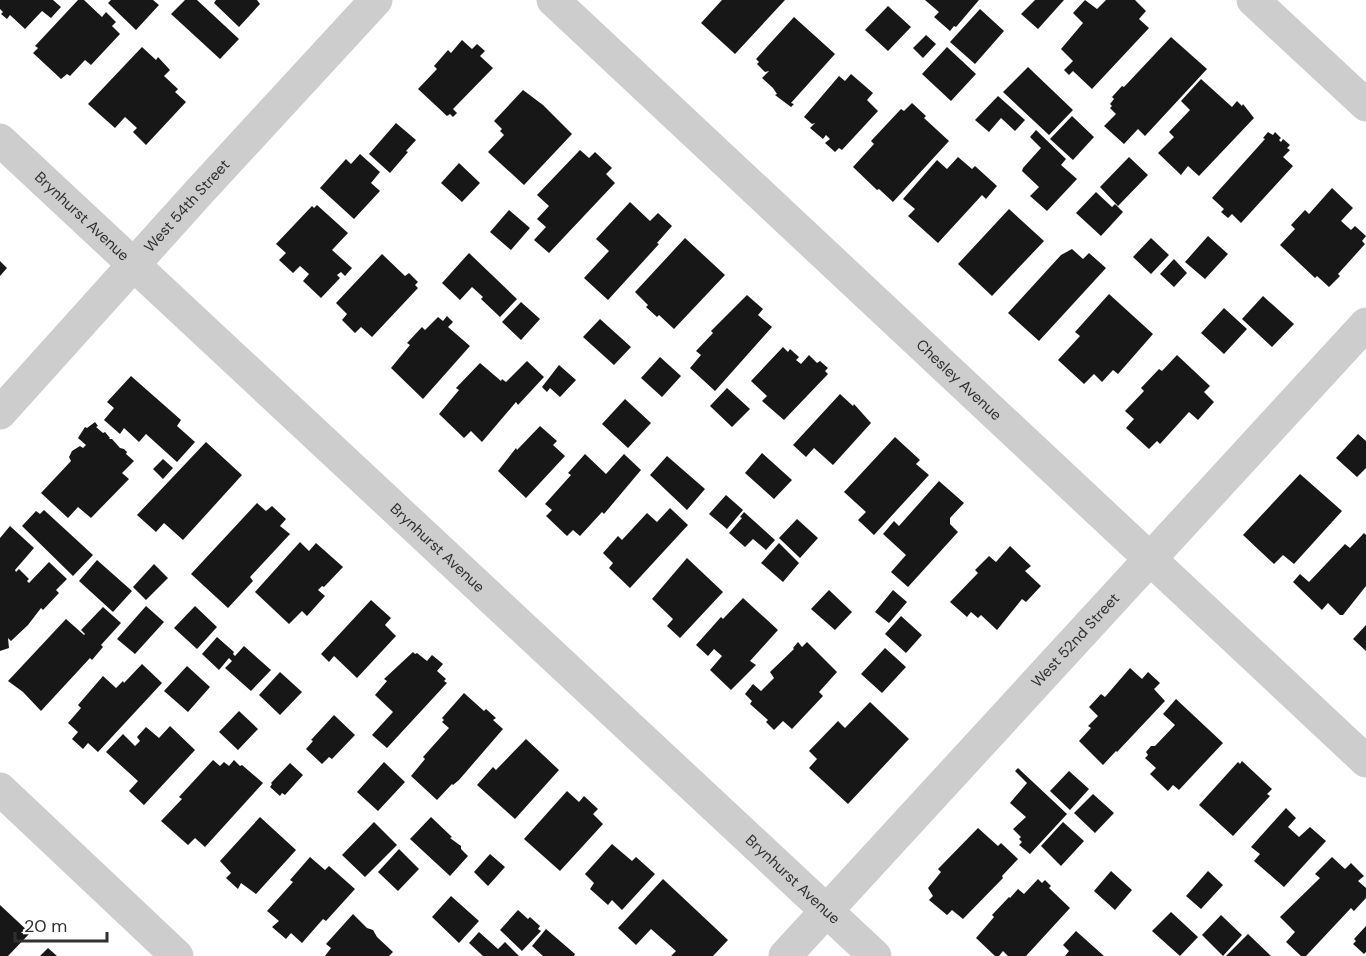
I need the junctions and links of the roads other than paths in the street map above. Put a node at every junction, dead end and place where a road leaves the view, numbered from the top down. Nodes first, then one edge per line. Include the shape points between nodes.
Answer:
1 (376, 0) edge
2 (553, 0) edge
3 (1253, 0) edge
4 (1366, 105) edge
5 (0, 140) edge
6 (134, 265) junction
7 (1366, 324) edge
8 (0, 413) edge
9 (1150, 558) junction
10 (1366, 761) edge
11 (0, 789) edge
12 (827, 911) junction
13 (177, 956) edge
14 (785, 956) edge
15 (875, 956) edge

1 - 6 street, West 54th Street
2 - 9 street, Chesley Avenue
3 - 4 street
5 - 6 street, Brynhurst Avenue
6 - 8 street, West 54th Street
6 - 12 street, Brynhurst Avenue
7 - 9 street, West 52nd Street
9 - 10 street, Chesley Avenue
9 - 12 street, West 52nd Street
11 - 13 street
12 - 14 street, West 52nd Street
12 - 15 street, Brynhurst Avenue

